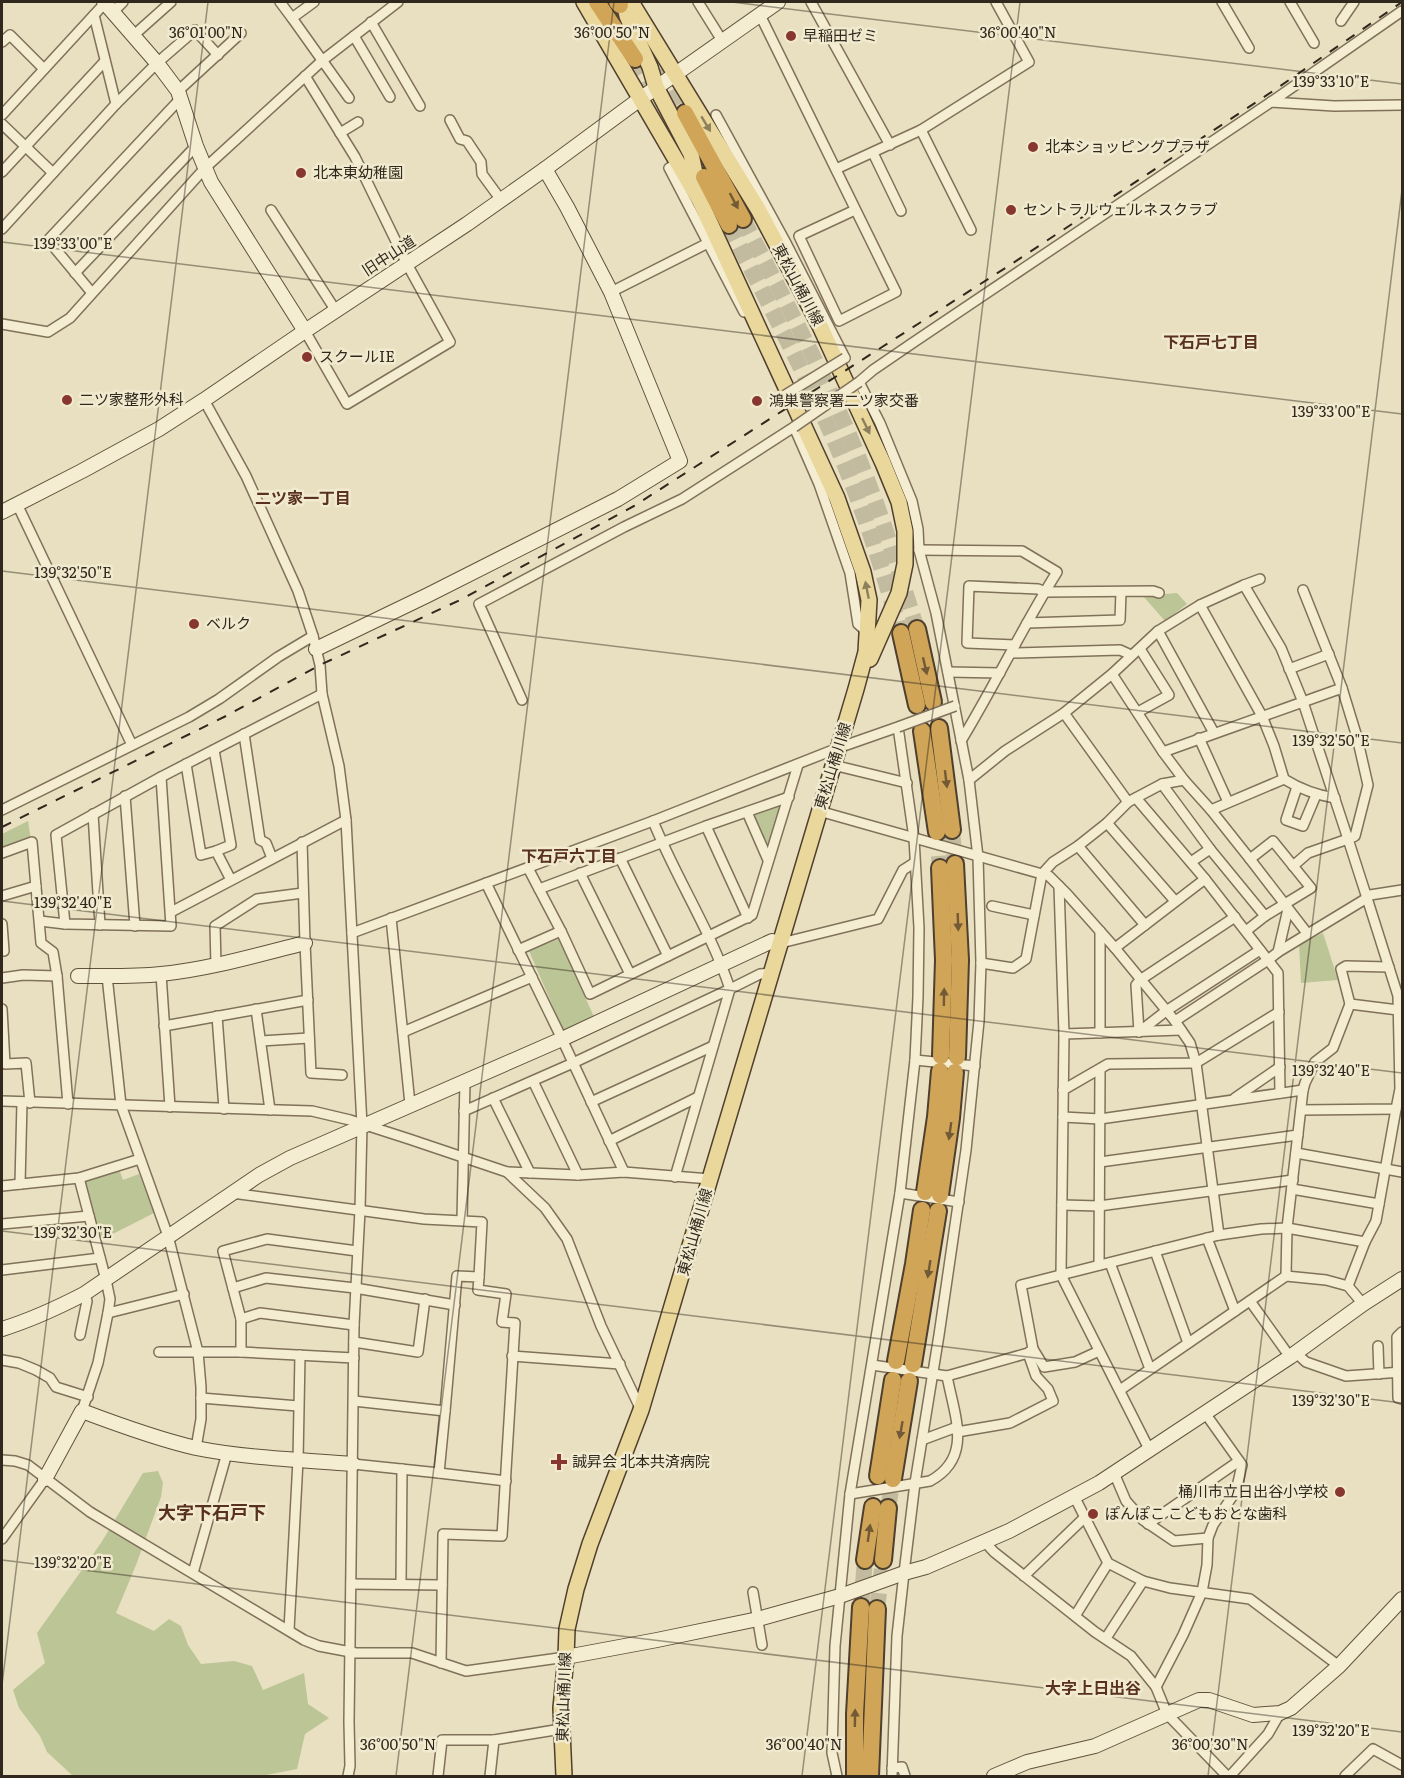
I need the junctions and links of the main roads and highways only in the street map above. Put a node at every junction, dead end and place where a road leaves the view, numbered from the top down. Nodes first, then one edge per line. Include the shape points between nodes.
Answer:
1 (584, 2) edge
2 (597, 2) edge
3 (623, 2) edge
4 (634, 59) tunnel mouth
5 (686, 113) tunnel mouth
6 (704, 177) dead end
7 (700, 201) junction
8 (909, 631) tunnel mouth
9 (856, 689) junction
10 (925, 704) dead end
11 (939, 728) dead end
12 (922, 731) dead end
13 (948, 866) tunnel mouth
14 (904, 1363) dead end
15 (901, 1380) dead end
16 (885, 1478) tunnel mouth
17 (866, 1560) tunnel mouth
18 (883, 1560) tunnel mouth
19 (564, 1776) edge
20 (855, 1776) edge
21 (870, 1776) edge

1 - 7 main road, 東松山桶川線
2 - 4 highway
3 - 7 main road via 656,87 692,154
3 -> 9 main road, 東松山桶川線 via 733,157 820,326 899,502 905,531 905,564 899,592
5 -> 6 highway via 736,222
9 -> 7 main road, 東松山桶川線 via 868,633 869,600 863,572 837,498
8 - 10 highway
9 - 19 main road, 東松山桶川線 via 641,1410 576,1589 567,1629 561,1708
11 -> 12 highway via 944,831
13 - 14 highway via 944,960 948,1064 936,1117 931,1202 914,1264
15 - 16 highway
17 -> 18 highway via 880,1507
20 -> 21 highway via 855,1714 869,1608

